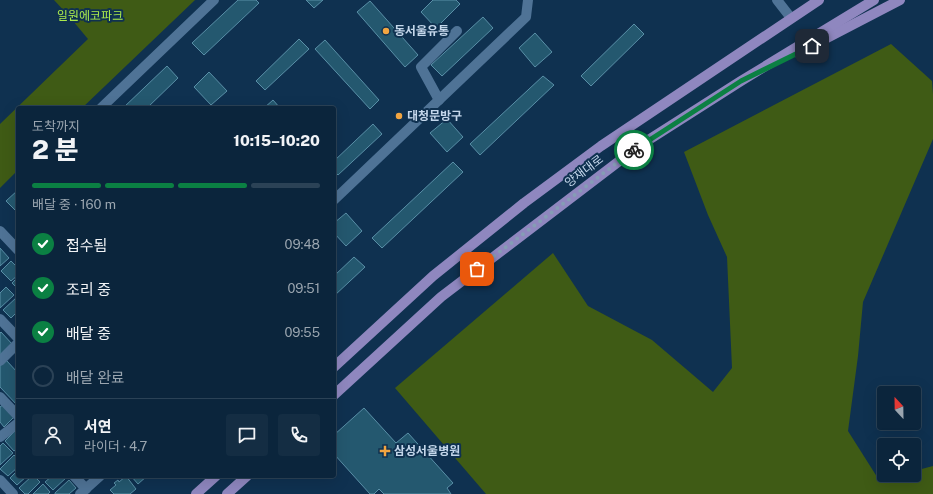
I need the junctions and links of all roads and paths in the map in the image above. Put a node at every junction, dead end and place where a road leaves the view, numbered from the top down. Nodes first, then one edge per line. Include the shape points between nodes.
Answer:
1 (214, 0) edge
2 (528, 0) edge
3 (777, 0) edge
4 (820, 0) edge
5 (874, 0) edge
6 (900, 0) edge
7 (791, 18) junction
8 (457, 31) dead end
9 (741, 81) junction
10 (439, 100) junction
11 (103, 106) edge
12 (336, 198) edge
13 (0, 231) edge
14 (16, 248) edge
15 (0, 319) edge
16 (16, 336) edge
17 (16, 345) edge
18 (0, 360) edge
19 (336, 365) edge
20 (336, 393) edge
21 (1, 399) edge
22 (16, 414) edge
23 (16, 425) edge
24 (0, 437) edge
25 (75, 478) edge
26 (98, 478) edge
27 (214, 478) edge
28 (242, 478) edge
29 (0, 480) edge
30 (83, 491) edge
31 (13, 494) edge
32 (196, 494) edge
33 (227, 494) edge

1 - 11 street
2 - 10 street via 526,17
3 - 7 street
4 - 7 main road, 양재대로
5 - 9 main road, 양재대로
6 - 9 main road
7 - 19 main road, 양재대로 via 601,146 524,202 433,276
8 - 10 street via 421,67
9 - 20 main road, 양재대로 via 639,146 441,297
10 - 12 street
13 - 14 street
15 - 16 street
17 - 18 street
21 - 22 street
23 - 24 street
25 - 30 street
26 - 30 street
27 - 32 main road
28 - 33 main road
29 - 31 street

